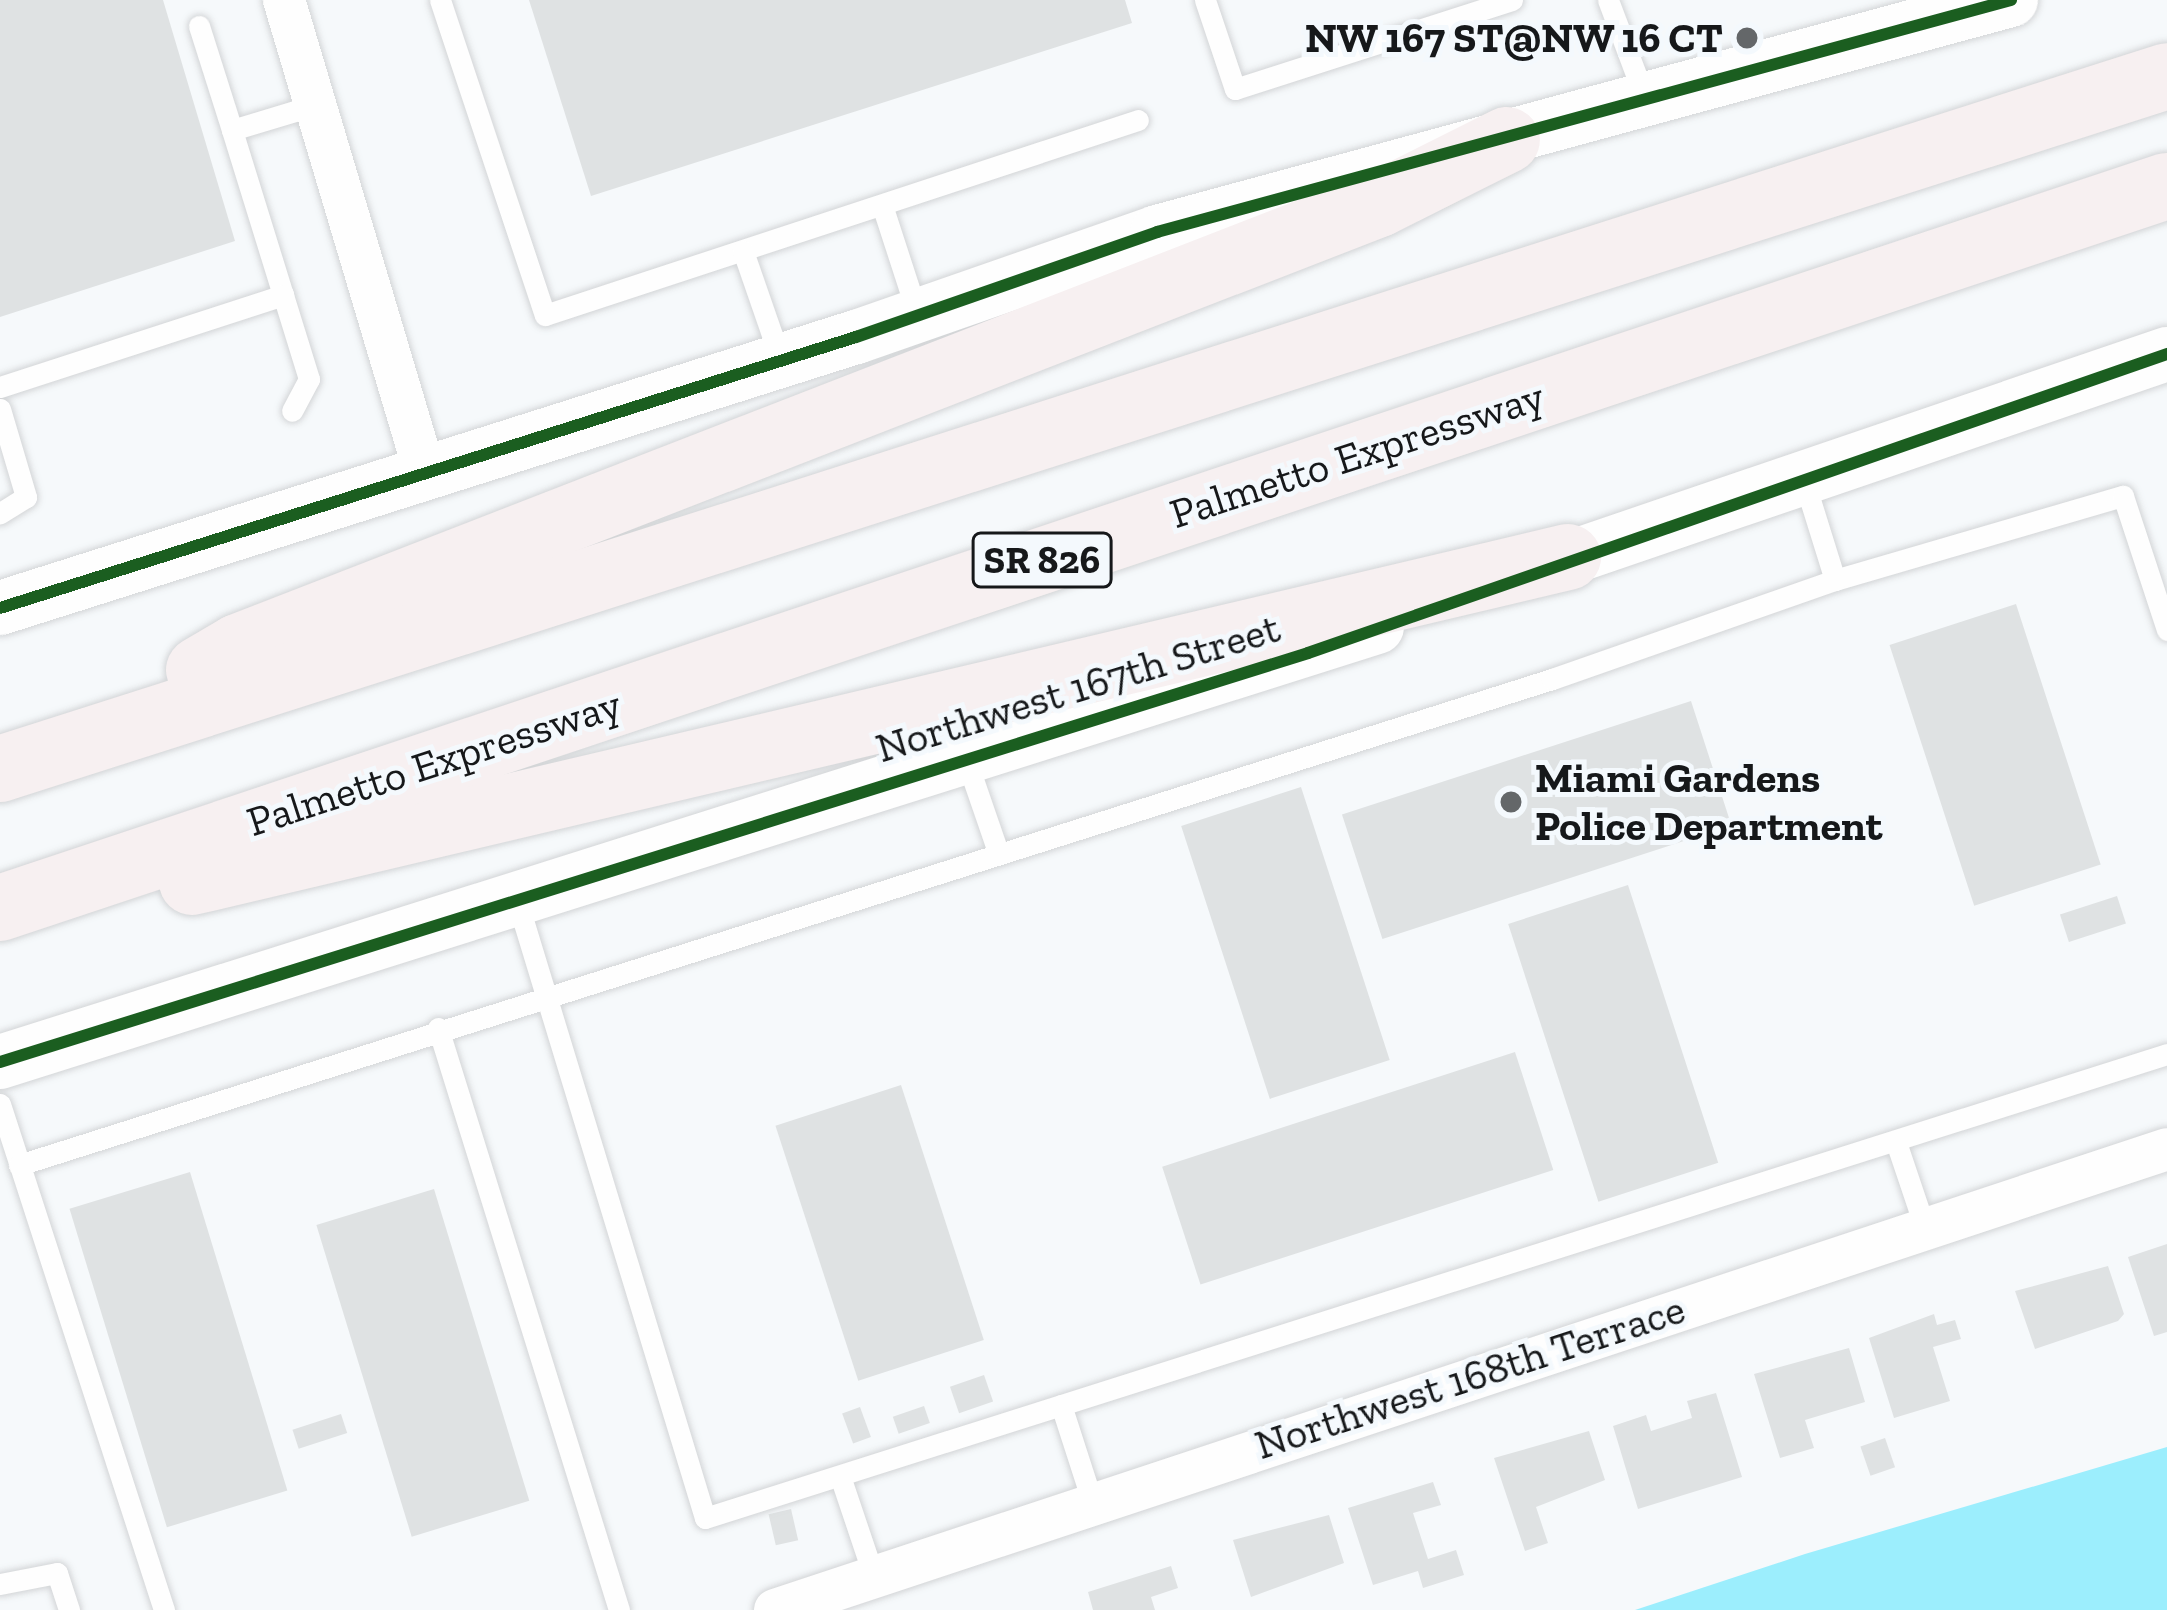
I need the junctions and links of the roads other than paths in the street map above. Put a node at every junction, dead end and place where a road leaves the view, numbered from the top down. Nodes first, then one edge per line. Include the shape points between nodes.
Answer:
1 (284, 0) edge
2 (440, 0) edge
3 (1205, 0) edge
4 (1512, 0) edge
5 (1608, 0) edge
6 (2011, 0) edge
7 (1934, 10) edge
8 (200, 26) dead end
9 (2167, 76) edge
10 (1646, 101) junction
11 (316, 105) junction
12 (1138, 120) dead end
13 (232, 130) junction
14 (1508, 140) junction
15 (2167, 186) edge
16 (882, 205) junction
17 (742, 251) junction
18 (283, 295) junction
19 (918, 315) junction
20 (2167, 354) edge
21 (782, 361) junction
22 (0, 387) edge
23 (0, 409) edge
24 (292, 411) dead end
25 (425, 473) junction
26 (1803, 476) junction
27 (0, 513) edge
28 (1568, 557) junction
29 (1835, 580) junction
30 (0, 608) edge
31 (2167, 631) edge
32 (76, 745) junction
33 (965, 756) junction
34 (0, 769) edge
35 (998, 852) junction
36 (516, 896) junction
37 (0, 908) edge
38 (0, 918) edge
39 (545, 993) junction
40 (438, 1028) junction
41 (2167, 1054) edge
42 (0, 1062) edge
43 (0, 1104) edge
44 (1896, 1142) junction
45 (2167, 1149) edge
46 (20, 1165) junction
47 (1924, 1228) junction
48 (1060, 1405) junction
49 (840, 1476) junction
50 (1092, 1502) junction
51 (872, 1574) junction
52 (0, 1584) edge
53 (69, 1610) edge
54 (164, 1610) edge
55 (619, 1610) edge
56 (775, 1610) edge

1 - 11 street
2 - 17 lane via 544,315
3 - 4 lane via 1234,88
5 - 10 lane
6 - 7 street
7 - 10 street
8 - 13 lane
9 - 32 highway
10 - 14 street
11 - 13 lane
11 - 25 street
12 - 16 lane
13 - 18 lane
14 - 19 street via 1372,169 1178,226
14 - 32 highway via 1379,204 238,647
15 - 37 highway, Palmetto Expressway / SR 826
16 - 17 lane
16 - 19 lane
17 - 21 lane
18 - 22 lane
18 - 24 lane via 309,379
19 - 21 street
20 - 26 street, Northwest 167th Street
21 - 25 street
23 - 27 lane via 26,496
25 - 30 street
26 - 28 street, Northwest 167th Street
26 - 29 lane
28 - 33 street, Northwest 167th Street via 1308,652
28 - 38 highway via 581,795
29 - 31 lane via 2123,496
29 - 35 lane via 1552,680
32 - 34 highway
33 - 35 lane
33 - 36 street, Northwest 167th Street
35 - 39 lane
36 - 39 lane
36 - 42 street, Northwest 167th Street
39 - 40 lane
39 - 49 lane via 705,1518
40 - 46 lane
40 - 55 lane
41 - 44 lane
43 - 46 lane
44 - 47 lane
44 - 48 lane
45 - 47 street, Northwest 168th Terrace
46 - 54 lane
47 - 50 street, Northwest 168th Terrace
48 - 49 lane
48 - 50 lane
49 - 51 lane
50 - 51 street, Northwest 168th Terrace
51 - 56 street, Northwest 168th Terrace
52 - 53 lane via 57,1573

